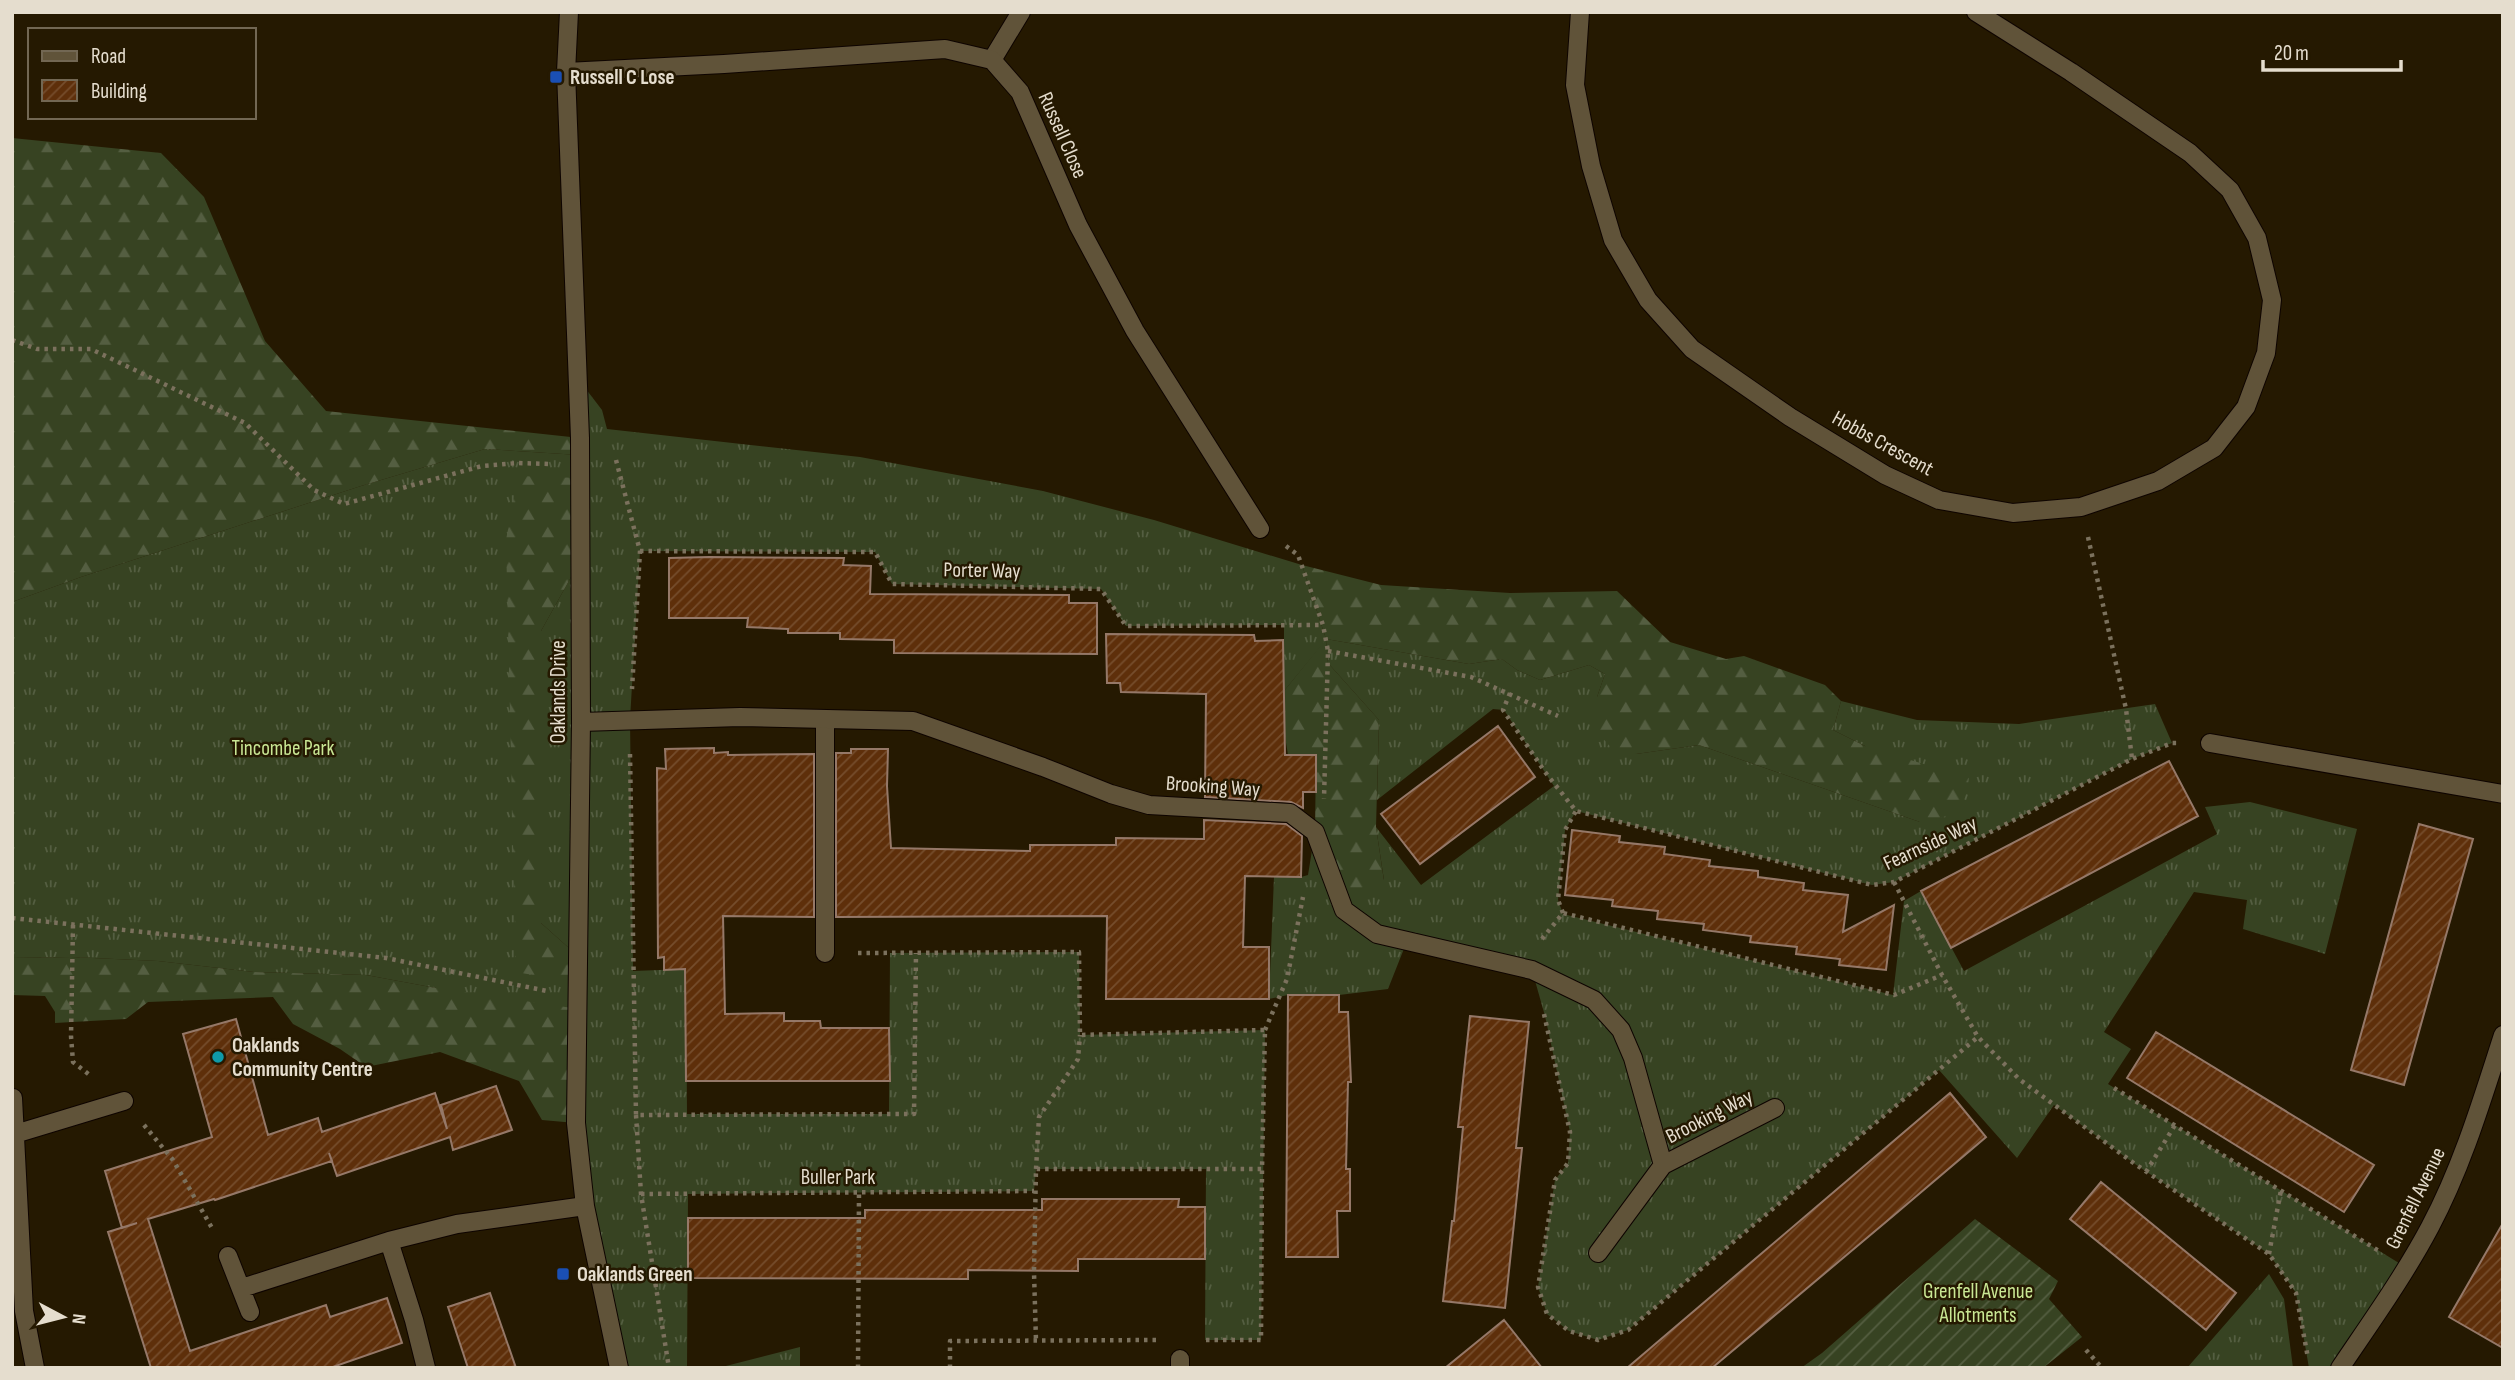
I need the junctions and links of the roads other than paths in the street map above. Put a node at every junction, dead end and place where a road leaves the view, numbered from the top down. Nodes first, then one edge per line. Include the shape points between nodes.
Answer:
1 (569, 12) edge
2 (1021, 12) edge
3 (1580, 12) edge
4 (1976, 12) edge
5 (992, 60) junction
6 (566, 72) junction
7 (1260, 529) road end
8 (825, 719) junction
9 (581, 722) junction
10 (2210, 743) road end
11 (2503, 794) edge
12 (825, 953) road end
13 (2503, 1035) edge
14 (13, 1098) edge
15 (124, 1101) road end
16 (1775, 1108) dead end
17 (15, 1134) junction
18 (1663, 1165) junction
19 (15, 1172) edge
20 (585, 1206) junction
21 (389, 1241) junction
22 (1598, 1253) dead end
23 (228, 1256) road end
24 (242, 1288) junction
25 (250, 1312) dead end
26 (35, 1368) edge
27 (426, 1368) edge
28 (619, 1368) edge
29 (2340, 1368) edge

1 - 6 street, Oaklands Drive
2 - 5 street
3 - 4 street, Hobbs Crescent via 1575,85 1591,166 1613,240 1648,300 1692,349 1790,417 1885,475 1939,500 2013,513 2081,507 2158,481 2214,448 2246,407 2266,353 2272,300 2257,238 2230,190 2190,153
5 - 6 street via 945,49
5 - 7 street, Russell Close via 1020,92 1079,225 1135,331
6 - 9 street, Oaklands Drive via 579,380
8 - 9 street, Brooking Way
8 - 12 street
8 - 18 street, Brooking Way via 913,721 1149,805 1290,813 1315,832 1344,910 1377,934 1532,970 1594,1000 1621,1030 1633,1058
9 - 20 street, Oaklands Drive via 576,1123
10 - 11 street
13 - 29 street, Grenfell Avenue via 2473,1128 2431,1224
14 - 17 street
15 - 17 street
16 - 18 street, Brooking Way
17 - 19 street
18 - 22 street, Brooking Way
19 - 26 street via 24,1311
20 - 21 street via 457,1224
20 - 28 street, Oaklands Drive
21 - 24 street
21 - 27 street
23 - 24 street
24 - 25 street

